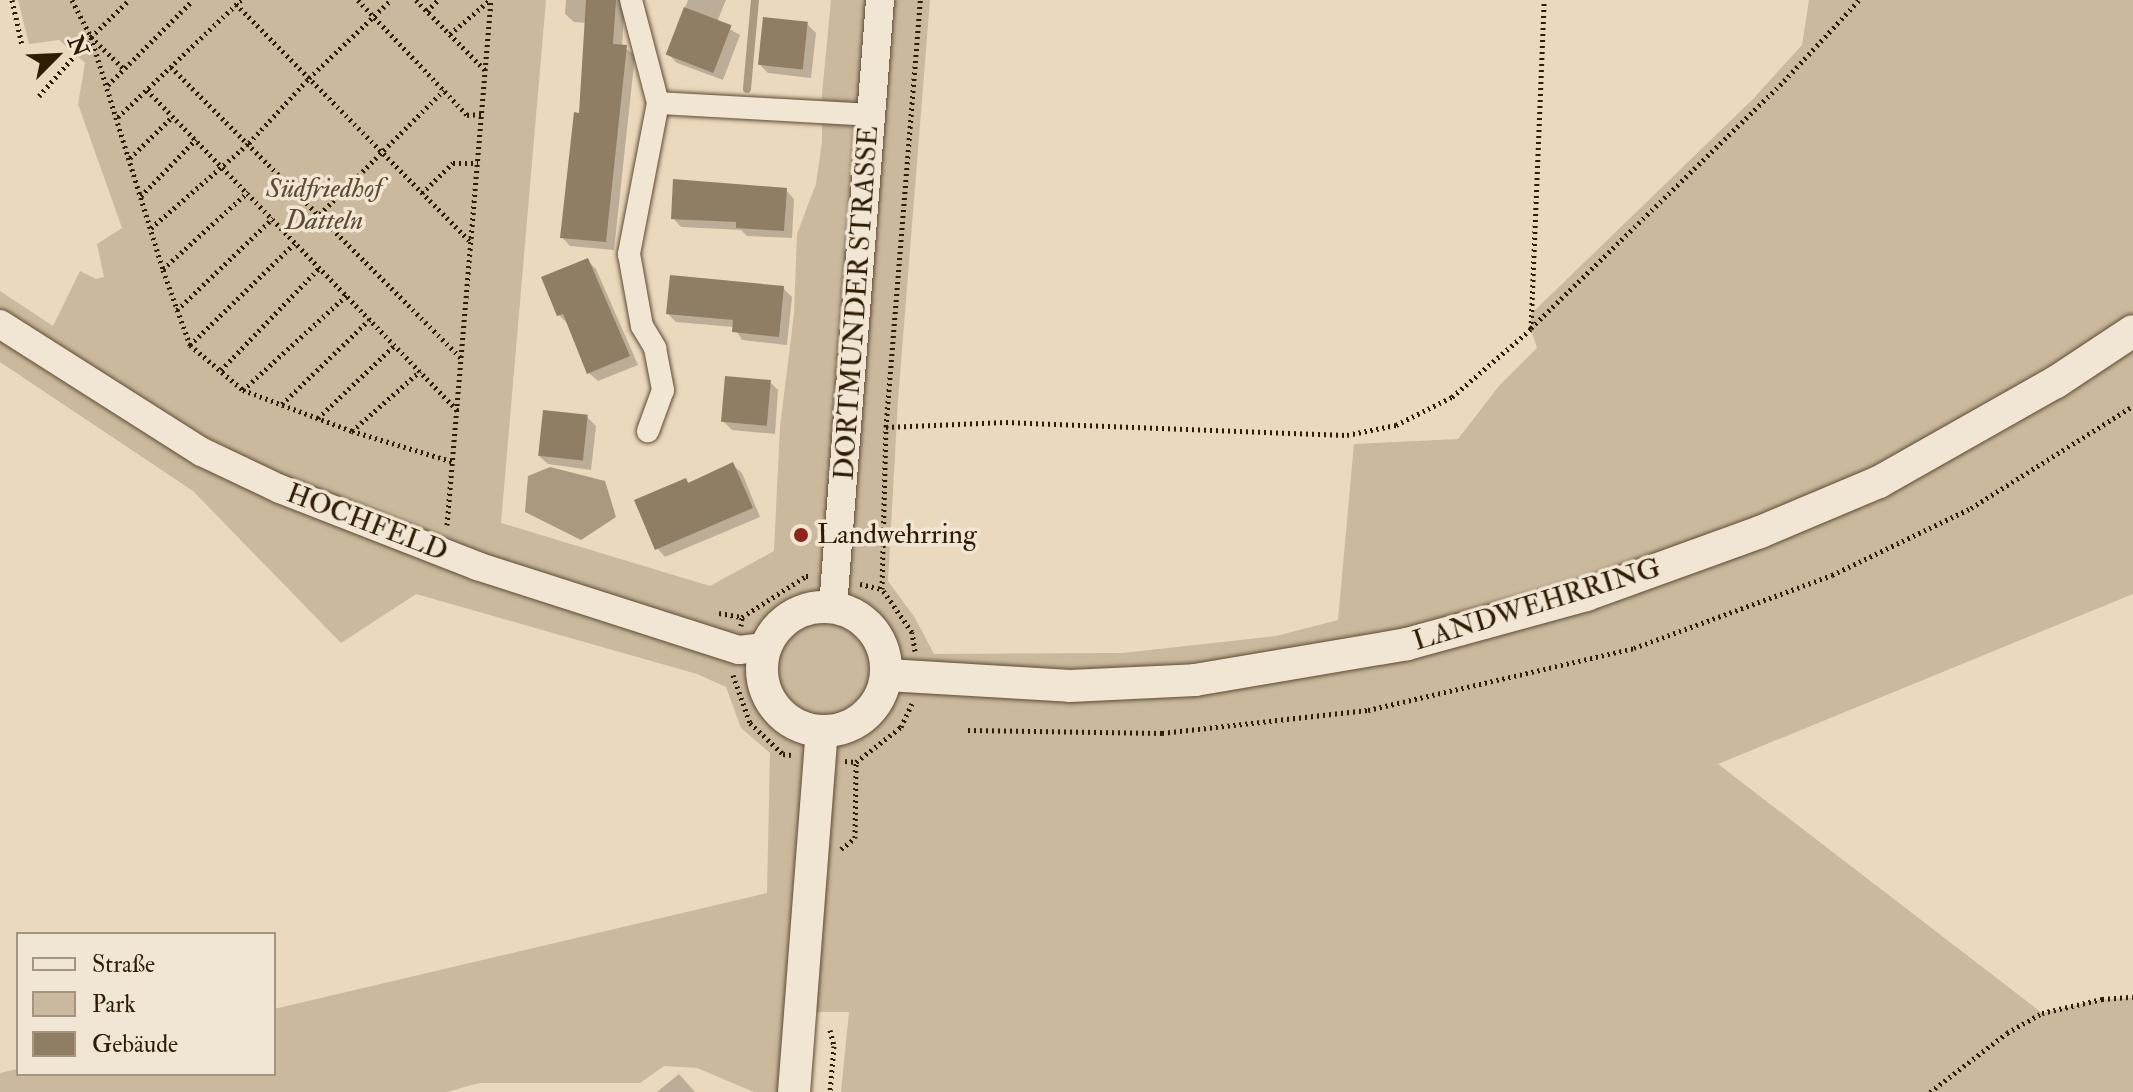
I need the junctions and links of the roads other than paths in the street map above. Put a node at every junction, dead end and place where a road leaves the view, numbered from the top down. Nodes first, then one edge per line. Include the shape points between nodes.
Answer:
1 (631, 0) edge
2 (880, 0) edge
3 (658, 103) junction
4 (871, 115) junction
5 (0, 324) edge
6 (2133, 331) edge
7 (648, 431) dead end
8 (833, 607) junction
9 (765, 647) junction
10 (887, 675) junction
11 (822, 732) junction
12 (794, 1092) edge

1 - 3 street
2 - 4 street, DORTMUNDER STRASSE
3 - 4 street
3 - 7 street via 629,254 642,326 655,348 663,390
4 - 8 street, DORTMUNDER STRASSE
5 - 9 street, HOCHFELD via 202,452 294,496 477,566 739,650
6 - 10 main road, LANDWEHRRING via 2056,382 1879,482 1760,532 1571,600 1407,644 1195,680 1070,686
8 - 9 main road via 812,607 792,615
8 - 10 main road via 867,623 886,656
9 - 11 main road via 761,667 772,704 802,728
10 - 11 main road via 872,710 849,726
11 - 12 main road via 826,857 801,1007

